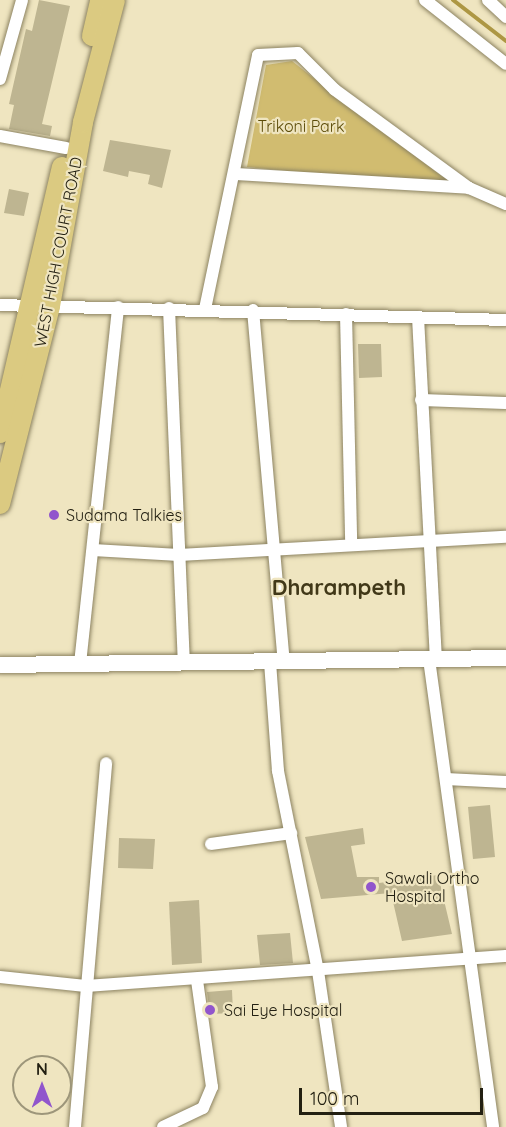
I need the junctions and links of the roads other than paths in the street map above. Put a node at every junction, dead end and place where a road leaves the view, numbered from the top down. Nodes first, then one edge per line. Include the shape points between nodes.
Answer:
1 (22, 0) edge
2 (100, 0) edge
3 (115, 0) edge
4 (425, 0) edge
5 (488, 0) edge
6 (502, 9) edge
7 (506, 64) edge
8 (0, 79) edge
9 (0, 136) edge
10 (66, 148) junction
11 (236, 174) junction
12 (469, 188) junction
13 (506, 204) edge
14 (0, 305) edge
15 (30, 305) junction
16 (50, 306) junction
17 (118, 307) junction
18 (168, 308) junction
19 (206, 309) junction
20 (253, 310) junction
21 (346, 314) junction
22 (418, 317) junction
23 (506, 320) edge
24 (421, 400) junction
25 (506, 403) edge
26 (0, 433) edge
27 (0, 504) edge
28 (506, 537) edge
29 (426, 540) junction
30 (351, 543) junction
31 (274, 546) junction
32 (93, 550) junction
33 (179, 555) junction
34 (506, 658) edge
35 (433, 659) junction
36 (277, 662) junction
37 (183, 663) junction
38 (80, 664) junction
39 (0, 665) edge
40 (106, 763) dead end
41 (446, 779) junction
42 (506, 782) edge
43 (291, 833) junction
44 (211, 844) dead end
45 (506, 956) edge
46 (468, 958) junction
47 (318, 971) junction
48 (0, 977) edge
49 (197, 980) junction
50 (86, 986) junction
51 (75, 1127) edge
52 (163, 1127) edge
53 (341, 1127) edge
54 (493, 1127) edge

1 - 8 street
2 - 10 main road, WEST HIGH COURT ROAD
3 - 16 main road, WEST HIGH COURT ROAD via 83,122
4 - 7 street
5 - 6 street
9 - 10 street
10 - 15 main road, WEST HIGH COURT ROAD
11 - 12 street
11 - 12 street via 258,55 298,53 335,90
11 - 19 street
12 - 13 street
14 - 15 street
15 - 16 street
15 - 26 main road, WEST HIGH COURT ROAD
16 - 17 street
16 - 27 main road, WEST HIGH COURT ROAD
17 - 18 street
17 - 32 street
18 - 19 street
18 - 33 street
19 - 20 street
20 - 21 street
20 - 31 street
21 - 22 street
21 - 30 street
22 - 23 street
22 - 24 street
24 - 25 street
24 - 29 street
28 - 29 street
29 - 30 street
29 - 35 street
30 - 31 street
31 - 33 street
31 - 36 street
32 - 33 street
32 - 38 street
33 - 37 street
34 - 35 street
35 - 36 street
35 - 41 street
36 - 37 street
36 - 43 street via 279,771
37 - 38 street
38 - 39 street
40 - 50 street
41 - 42 street
41 - 46 street
43 - 44 street
43 - 47 street
45 - 46 street
46 - 47 street
46 - 54 street
47 - 49 street
47 - 53 street
48 - 50 street
49 - 50 street
49 - 52 street via 212,1087 203,1108
50 - 51 street

